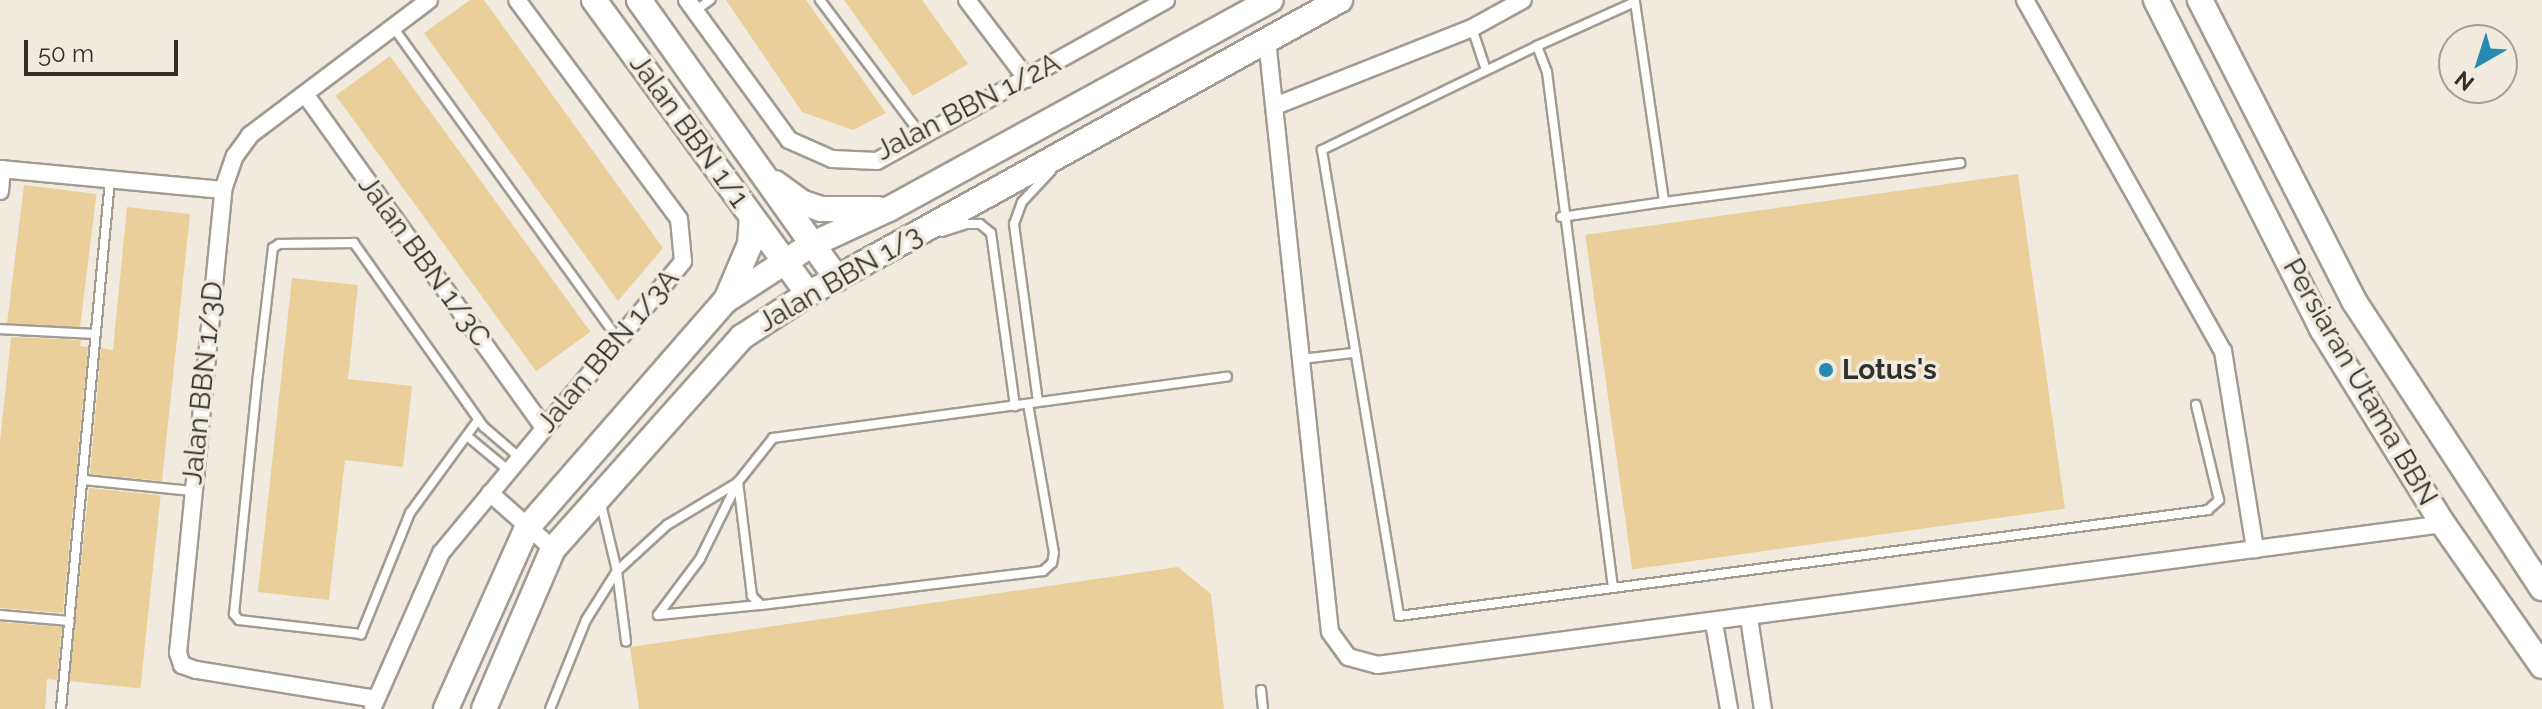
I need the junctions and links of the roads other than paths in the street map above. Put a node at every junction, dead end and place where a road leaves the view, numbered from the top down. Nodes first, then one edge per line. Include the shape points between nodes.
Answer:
1 (429, 0) edge
2 (517, 0) edge
3 (594, 0) edge
4 (639, 0) edge
5 (710, 0) edge
6 (820, 0) edge
7 (967, 0) edge
8 (1166, 0) edge
9 (1271, 0) edge
10 (1340, 0) edge
11 (1523, 0) edge
12 (2025, 0) edge
13 (2156, 0) edge
14 (2200, 0) edge
15 (691, 5) edge
16 (393, 27) junction
17 (1472, 28) junction
18 (1267, 40) junction
19 (1537, 46) junction
20 (1166, 56) junction
21 (1485, 67) junction
22 (1027, 79) junction
23 (305, 94) junction
24 (1275, 106) junction
25 (922, 136) junction
26 (1081, 143) junction
27 (1960, 163) dead end
28 (1, 169) edge
29 (758, 169) junction
30 (110, 179) junction
31 (223, 190) junction
32 (0, 191) edge
33 (1664, 202) junction
34 (889, 209) junction
35 (1561, 217) junction
36 (752, 218) junction
37 (811, 245) junction
38 (896, 247) junction
39 (783, 262) junction
40 (837, 279) junction
41 (808, 294) junction
42 (725, 301) junction
43 (0, 329) edge
44 (96, 334) junction
45 (618, 339) junction
46 (1353, 353) junction
47 (1301, 359) junction
48 (1227, 377) dead end
49 (1038, 402) junction
50 (1028, 404) junction
51 (2196, 405) dead end
52 (1015, 406) junction
53 (478, 420) junction
54 (544, 428) junction
55 (467, 436) junction
56 (513, 464) junction
57 (83, 480) junction
58 (738, 482) junction
59 (192, 491) junction
60 (490, 493) junction
61 (599, 498) junction
62 (2443, 524) junction
63 (527, 528) junction
64 (553, 549) junction
65 (2255, 549) junction
66 (617, 571) junction
67 (1613, 588) junction
68 (2542, 588) edge
69 (761, 605) junction
70 (0, 615) edge
71 (1749, 618) junction
72 (70, 621) junction
73 (1714, 623) junction
74 (626, 641) dead end
75 (2542, 666) edge
76 (1261, 690) dead end
77 (374, 704) edge
78 (61, 709) edge
79 (446, 709) edge
80 (484, 709) edge
81 (550, 709) edge
82 (1263, 709) edge
83 (1729, 709) edge
84 (1763, 709) edge

1 - 16 street, Jalan BBN 1/3D
2 - 45 street, Jalan BBN 1/3A via 679,219 683,261
3 - 36 street, Jalan BBN 1/1
4 - 29 street, Jalan BBN 1/1
5 - 15 lane
6 - 25 lane
7 - 22 street
8 - 22 street, Jalan BBN 1/2A
9 - 20 street, Jalan BBN 1/3
10 - 18 street, Jalan BBN 1/3
11 - 17 street
12 - 65 street via 2223,351
13 - 62 street, Persiaran Utama BBN via 2322,329
14 - 68 street, Persiaran Utama BBN via 2354,301
15 - 25 street, Jalan BBN 1/2A via 789,140 832,159 877,161
16 - 23 street, Jalan BBN 1/3D
16 - 45 lane
17 - 21 lane
17 - 24 street
18 - 20 street via 1259,32 1244,31 1188,54
18 - 24 street
18 - 26 street, Jalan BBN 1/3
19 - 21 lane
19 - 33 lane via 1635,2
19 - 35 lane via 1547,72
20 - 34 street, Jalan BBN 1/3
21 - 46 lane via 1322,150
22 - 25 street, Jalan BBN 1/2A
23 - 31 street, Jalan BBN 1/3D via 250,135 235,156
23 - 54 street, Jalan BBN 1/3C
24 - 47 street
26 - 38 street, Jalan BBN 1/3
26 - 49 lane via 1022,202 1014,224
27 - 33 lane
28 - 30 street
28 - 32 street
29 - 34 street via 812,206
29 - 37 street, Jalan BBN 1/1
30 - 31 street
30 - 44 lane
31 - 59 street, Jalan BBN 1/3D
33 - 35 lane
34 - 37 street, Jalan BBN 1/3
35 - 67 lane
36 - 39 street, Jalan BBN 1/1
36 - 42 street via 750,244
37 - 39 street, Jalan BBN 1/3
37 - 40 street, Jalan BBN 1/1
38 - 40 street, Jalan BBN 1/3
38 - 52 lane via 967,224 980,224 991,233
39 - 41 street, Jalan BBN 1/1
39 - 42 street, Jalan BBN 1/3
40 - 41 street, Jalan BBN 1/3
41 - 61 street, Jalan BBN 1/3 via 742,337
42 - 63 street, Jalan BBN 1/3
43 - 44 lane
44 - 57 lane
45 - 54 street, Jalan BBN 1/3A
46 - 47 lane
46 - 67 lane via 1399,616
47 - 73 street via 1330,632 1348,657 1377,665
48 - 49 lane
49 - 50 lane
50 - 52 lane
50 - 69 lane via 1054,553 1043,571
51 - 67 lane via 2219,500 2208,510
52 - 58 lane via 773,438
53 - 55 lane
53 - 55 lane via 354,243 273,248 234,614 239,620 361,634 410,513
53 - 56 lane
54 - 56 street, Jalan BBN 1/3A
55 - 56 lane
56 - 60 street, Jalan BBN 1/3A
57 - 59 lane
57 - 72 lane
58 - 66 lane via 667,525
58 - 69 lane via 752,596
58 - 69 lane via 700,559 658,615
59 - 77 street, Jalan BBN 1/3D via 178,653 182,665
60 - 63 street
60 - 77 street, Jalan BBN 1/3A via 441,553
61 - 64 street, Jalan BBN 1/3
61 - 66 lane
62 - 65 street
62 - 75 street, Persiaran Utama BBN
63 - 64 street
63 - 79 street, Jalan BBN 1/3
64 - 80 street, Jalan BBN 1/3
65 - 71 street
66 - 74 lane
66 - 81 lane via 586,620
70 - 72 lane
71 - 73 street
71 - 84 street
72 - 78 lane
73 - 83 street
76 - 82 lane

